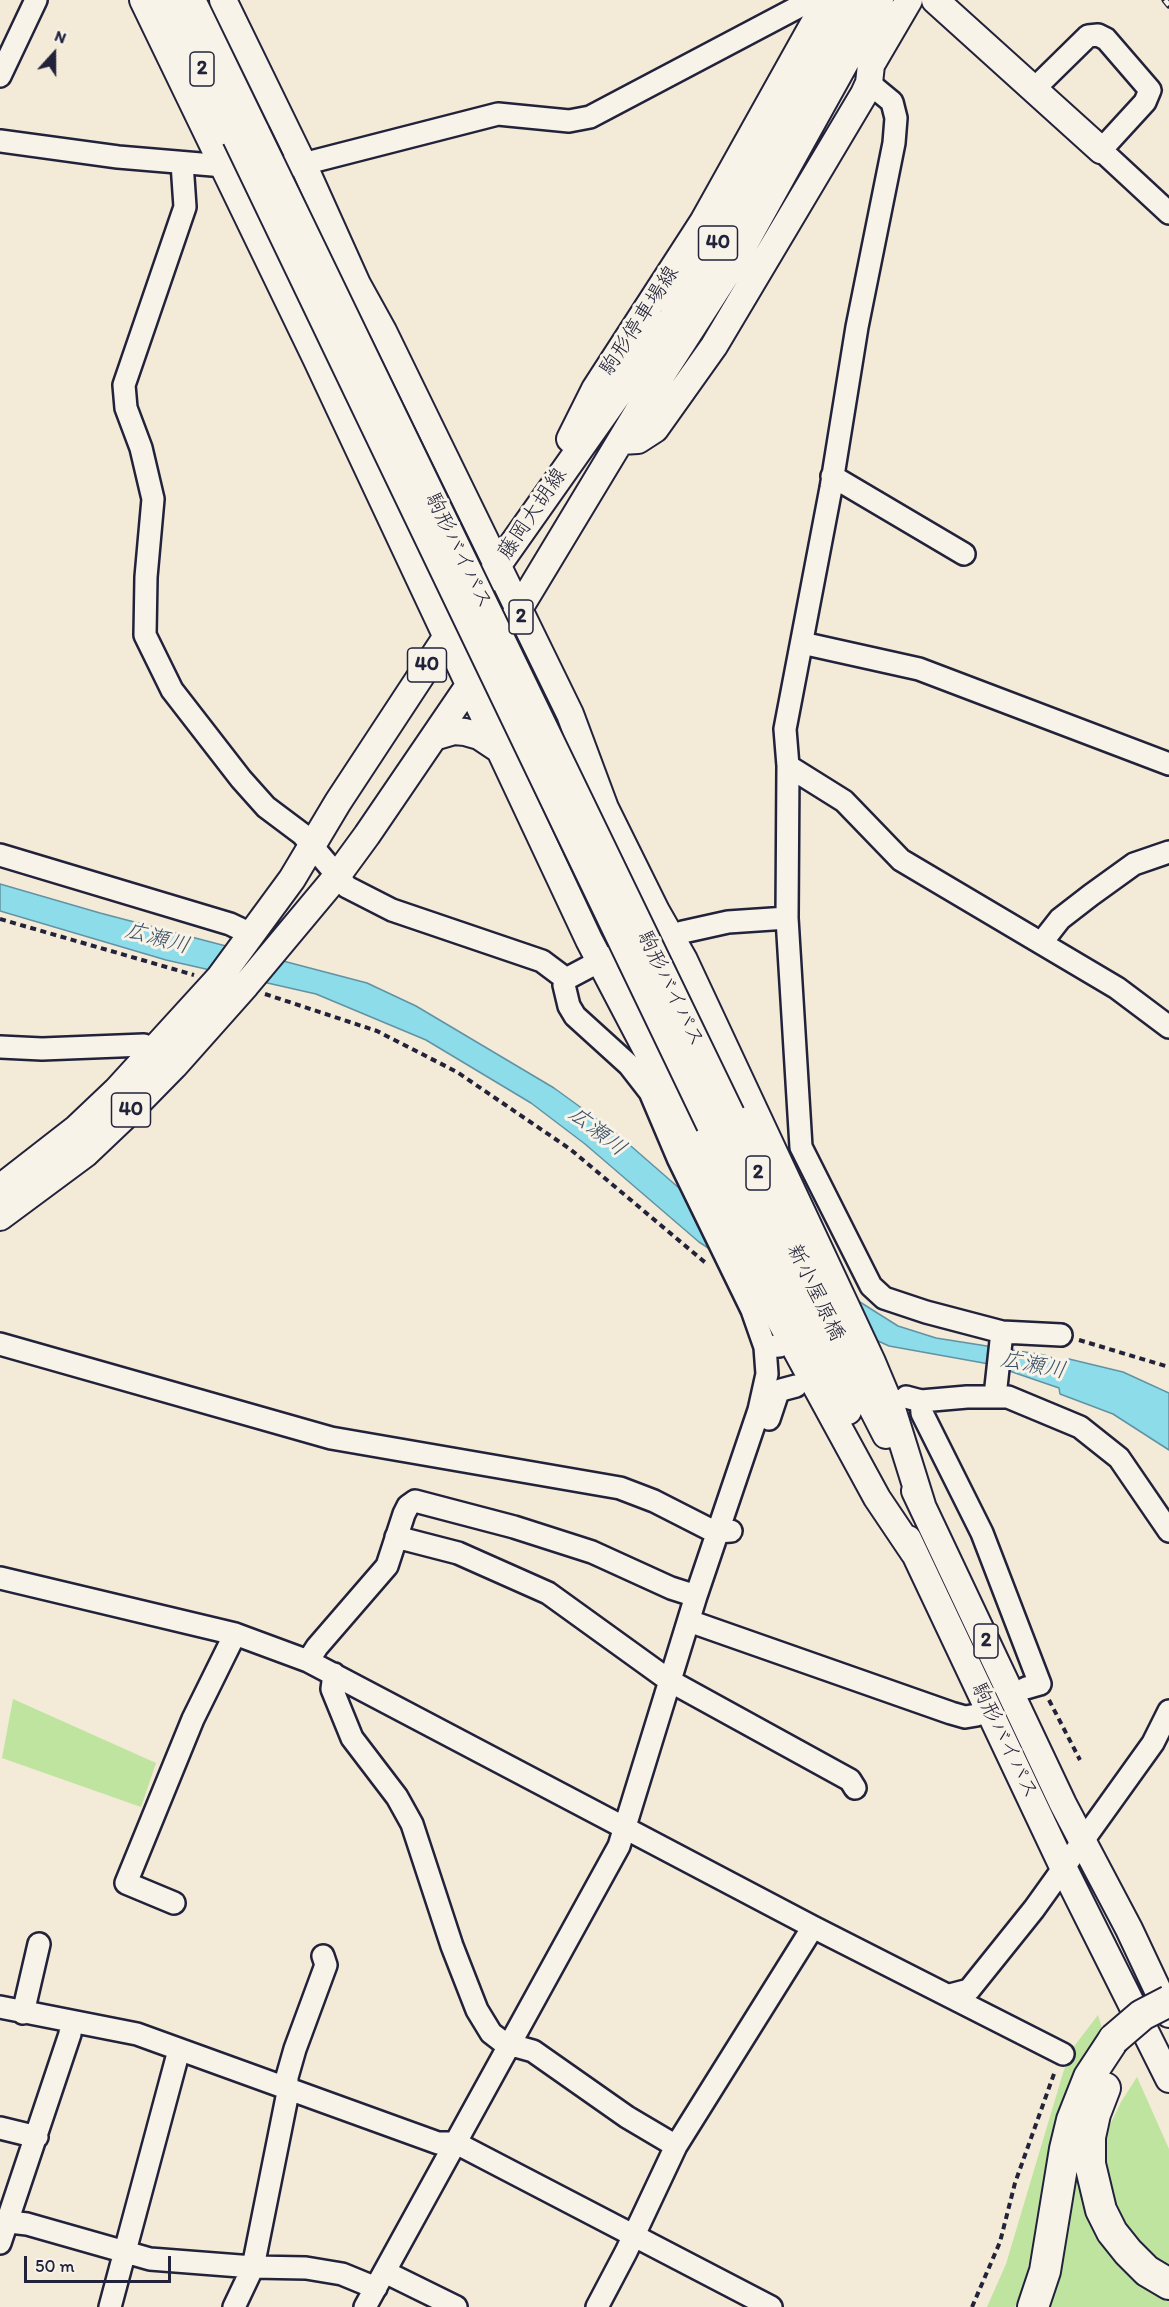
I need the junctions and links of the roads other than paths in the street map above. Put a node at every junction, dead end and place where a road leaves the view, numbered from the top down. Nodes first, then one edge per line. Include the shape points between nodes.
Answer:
1 (36, 0) edge
2 (143, 0) edge
3 (168, 0) edge
4 (192, 0) edge
5 (223, 0) edge
6 (853, 0) edge
7 (880, 0) edge
8 (909, 0) edge
9 (935, 0) edge
10 (813, 5) edge
11 (0, 76) edge
12 (869, 83) junction
13 (817, 89) junction
14 (1034, 89) junction
15 (246, 135) junction
16 (0, 141) edge
17 (1101, 150) junction
18 (182, 163) junction
19 (294, 165) junction
20 (230, 167) junction
21 (1169, 213) edge
22 (621, 441) junction
23 (832, 477) junction
24 (549, 489) junction
25 (964, 554) dead end
26 (497, 567) junction
27 (519, 610) junction
28 (446, 637) junction
29 (802, 644) junction
30 (468, 686) junction
31 (437, 736) junction
32 (500, 750) junction
33 (1169, 764) edge
34 (788, 766) junction
35 (312, 844) junction
36 (1169, 852) edge
37 (0, 855) edge
38 (337, 876) junction
39 (787, 918) junction
40 (671, 937) junction
41 (251, 938) junction
42 (1042, 942) junction
43 (600, 961) junction
44 (566, 979) junction
45 (1169, 1027) edge
46 (0, 1047) edge
47 (153, 1051) junction
48 (720, 1119) junction
49 (0, 1188) edge
50 (756, 1216) joint
51 (0, 1217) edge
52 (786, 1232) joint
53 (795, 1333) junction
54 (1003, 1335) junction
55 (1061, 1335) road end
56 (0, 1344) edge
57 (765, 1347) junction
58 (844, 1353) joint
59 (796, 1386) dead end
60 (996, 1390) junction
61 (922, 1505) junction
62 (1169, 1531) edge
63 (717, 1532) junction
64 (396, 1537) junction
65 (0, 1578) edge
66 (696, 1596) junction
67 (689, 1621) junction
68 (235, 1634) junction
69 (309, 1661) junction
70 (334, 1674) junction
71 (670, 1681) junction
72 (1033, 1686) road end
73 (1169, 1711) edge
74 (977, 1715) dead end
75 (855, 1788) dead end
76 (625, 1829) junction
77 (1083, 1842) junction
78 (1064, 1869) junction
79 (174, 1903) dead end
80 (813, 1927) junction
81 (39, 1944) dead end
82 (323, 1956) dead end
83 (950, 1995) junction
84 (1169, 2001) edge
85 (0, 2007) edge
86 (23, 2013) junction
87 (1169, 2014) edge
88 (71, 2022) junction
89 (1169, 2023) edge
90 (509, 2045) junction
91 (1119, 2049) junction
92 (179, 2050) junction
93 (1063, 2054) road end
94 (1169, 2079) edge
95 (287, 2088) junction
96 (0, 2128) edge
97 (37, 2137) junction
98 (456, 2143) junction
99 (676, 2146) junction
100 (4, 2222) edge
101 (634, 2234) junction
102 (0, 2243) edge
103 (126, 2251) junction
104 (253, 2267) junction
105 (380, 2280) junction
106 (1169, 2284) edge
107 (771, 2306) edge
108 (110, 2307) edge
109 (234, 2307) edge
110 (365, 2307) edge
111 (456, 2307) edge
112 (597, 2307) edge
113 (1033, 2307) edge

1 - 11 street
2 - 20 main road, 2
3 - 15 main road, 駒形バイパス / 2
4 - 15 main road, 駒形バイパス / 2
5 - 19 main road, 2
6 - 13 main road, 40
7 - 13 main road, 40
8 - 12 main road via 871,65
9 - 14 main road
10 - 19 street via 590,117 569,121 498,114
10 - 24 main road, 駒形停車場線 via 702,222 595,389
12 - 22 main road via 714,346 656,429 638,440
12 - 23 street via 892,102 896,118 894,143
13 - 22 main road, 藤岡大胡線 / 40 via 783,179
13 - 24 main road, 藤岡大胡線 / 40 via 672,318
14 - 17 main road
14 - 17 street via 1088,36 1106,39 1150,90 1145,102
15 - 48 main road, 駒形バイパス / 2, bridge
16 - 18 street
17 - 21 street
18 - 20 street
18 - 35 street via 185,207 124,385 126,408 141,448 153,499 145,635 172,690 241,779 266,807
19 - 26 main road, 2 via 383,331
20 - 28 main road, 2
22 - 27 main road, 藤岡大胡線 / 40
23 - 25 street
23 - 29 street
24 - 26 main road, 藤岡大胡線 / 40
26 - 27 main road, 2
26 - 28 main road, 藤岡大胡線 / 40
27 - 30 main road, 藤岡大胡線 / 40
27 - 40 main road, 2 via 570,714 605,808
28 - 30 main road, 2
28 - 35 main road, 藤岡大胡線 / 40
29 - 33 street via 919,669
29 - 34 street via 785,729
30 - 31 main road, 藤岡大胡線 / 40
30 - 32 main road, 2
31 - 32 main road via 465,732
31 - 38 main road, 藤岡大胡線 / 40
32 - 43 main road, 2
34 - 39 street
34 - 42 street via 844,801 901,860
35 - 38 street
35 - 41 main road, 藤岡大胡線 / 40
36 - 42 street via 1134,864 1060,919
37 - 41 street via 230,924
38 - 44 street via 365,899 542,961
38 - 51 main road, 藤岡大胡線 / 40 via 275,948 254,989 85,1154
39 - 40 street via 728,922
39 - 54 street via 801,1147 871,1286 884,1298
40 - 43 street
40 - 61 main road, 2 via 872,1362 893,1412
41 - 47 main road, 40 via 208,977
42 - 45 street via 1117,988
43 - 44 street
43 - 53 main road, 2
44 - 57 street via 569,1006 576,1016 642,1078 752,1310
46 - 47 street via 144,1046
47 - 49 main road, 40 via 77,1128
48 - 50 main road, 駒形バイパス / 2
48 - 52 main road, 駒形バイパス / 2
50 - 53 main road, 新小屋原橋 / 2
52 - 58 main road, 新小屋原橋 / 2
53 - 57 street
53 - 78 main road, 駒形バイパス / 2 via 914,1553
54 - 55 street
54 - 60 street
56 - 63 street via 331,1438 620,1488
57 - 63 street via 767,1374 759,1410
58 - 61 main road, 駒形バイパス / 2
59 - 63 street via 777,1395 734,1526 730,1532
60 - 62 street via 1080,1427 1100,1441 1130,1473
60 - 72 street via 913,1399 982,1533
61 - 77 main road, 駒形バイパス / 2
63 - 66 street
64 - 66 street via 408,1506 415,1501 592,1552
64 - 69 street via 387,1566
64 - 71 street via 458,1553 548,1593
65 - 68 street
66 - 67 street
67 - 71 street
67 - 74 street via 951,1713
68 - 69 street
68 - 79 street via 193,1719 126,1883
69 - 70 street
70 - 76 street
70 - 90 street via 332,1689 352,1738 397,1797 412,1824 477,2010 499,2041
71 - 75 street via 850,1780
71 - 76 street
73 - 77 street via 1153,1743
76 - 80 street
76 - 90 street
77 - 78 street
77 - 87 main road, 駒形バイパス / 2
78 - 83 street via 969,1990
78 - 94 main road, 駒形バイパス / 2
80 - 83 street
80 - 99 street
81 - 86 street
82 - 95 street via 326,1965 295,2049
83 - 93 street
84 - 91 highway, bridge via 1142,2015
85 - 86 street
86 - 88 street
88 - 92 street via 137,2034
88 - 97 street
89 - 91 highway via 1138,2044
90 - 98 street
90 - 99 street via 533,2051
91 - 106 highway via 1090,2137 1095,2188 1112,2232 1147,2271
91 - 113 highway via 1089,2077 1072,2120 1045,2271
92 - 95 street
92 - 103 street
95 - 98 street via 438,2143
95 - 104 street
96 - 97 street
97 - 100 street
98 - 101 street
98 - 105 street
99 - 101 street
100 - 102 street
100 - 103 street via 27,2224
101 - 107 street
101 - 112 street
103 - 104 street via 150,2259
103 - 108 street
104 - 105 street via 306,2268
104 - 109 street
105 - 110 street
105 - 111 street

